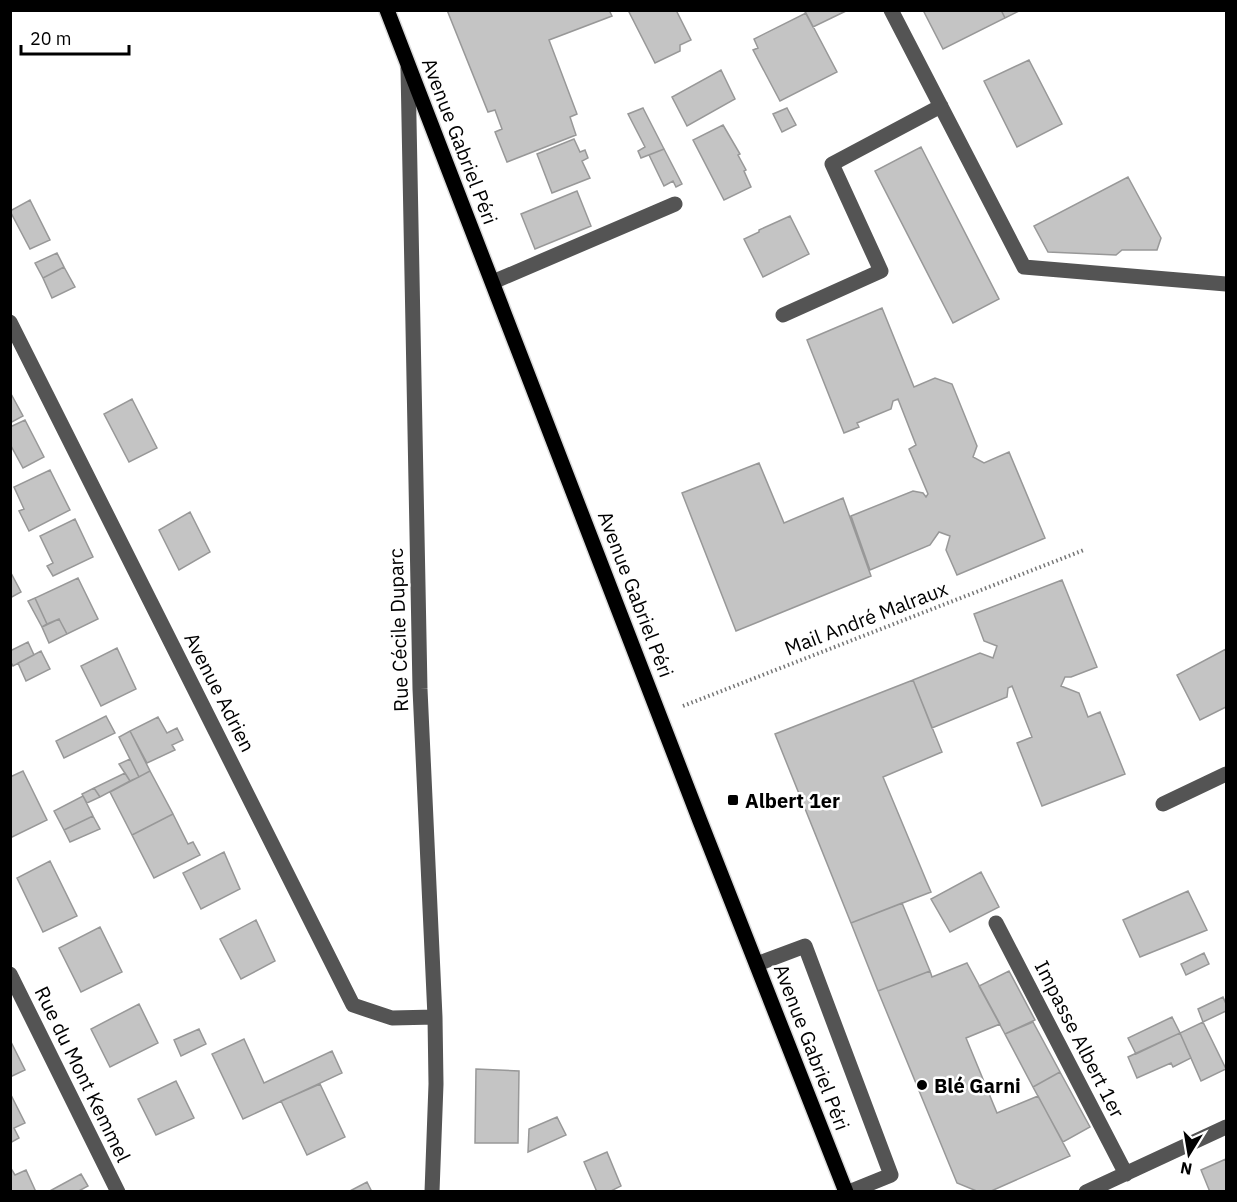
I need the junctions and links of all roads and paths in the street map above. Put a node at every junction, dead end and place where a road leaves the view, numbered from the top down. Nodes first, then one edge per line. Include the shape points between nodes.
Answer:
1 (387, 10) edge
2 (891, 10) edge
3 (408, 68) junction
4 (941, 106) junction
5 (675, 204) dead end
6 (493, 282) junction
7 (1227, 284) edge
8 (783, 315) dead end
9 (10, 322) edge
10 (1084, 550) dead end
11 (660, 714) junction
12 (1227, 774) edge
13 (1163, 804) dead end
14 (996, 923) dead end
15 (757, 964) junction
16 (10, 974) edge
17 (435, 1017) junction
18 (1227, 1127) edge
19 (1126, 1174) junction
20 (118, 1191) edge
21 (432, 1191) edge
22 (847, 1191) edge
23 (1086, 1191) edge

1 - 3 main road, Avenue Gabriel Péri
2 - 4 street
3 - 6 main road, Avenue Gabriel Péri
3 - 17 street, Rue Cécile Duparc via 420,689
4 - 7 street via 1024,267
4 - 8 street via 832,164 880,272
5 - 6 street
6 - 11 main road, Avenue Gabriel Péri
9 - 17 street, Avenue Adrien via 353,1005 392,1018
10 - 11 path, Mail André Malraux
11 - 15 main road, Avenue Gabriel Péri
12 - 13 street
14 - 19 street, Impasse Albert 1er
15 - 22 main road, Avenue Gabriel Péri
15 - 22 street via 805,946 891,1175
16 - 20 street, Rue du Mont Kemmel
17 - 21 street, Rue Cécile Duparc
18 - 19 street
19 - 23 street

